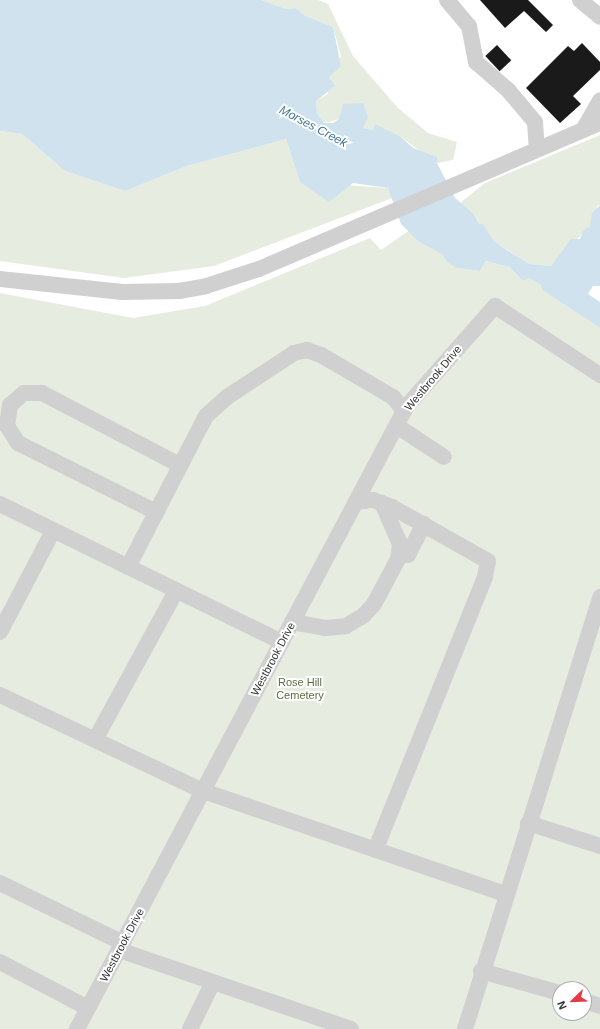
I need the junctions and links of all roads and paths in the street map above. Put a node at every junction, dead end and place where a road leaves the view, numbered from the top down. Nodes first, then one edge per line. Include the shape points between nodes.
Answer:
1 (447, 0) edge
2 (580, 0) edge
3 (600, 17) edge
4 (600, 101) edge
5 (600, 123) edge
6 (583, 130) junction
7 (537, 149) junction
8 (0, 279) edge
9 (600, 375) edge
10 (404, 411) junction
11 (397, 426) junction
12 (444, 457) dead end
13 (180, 465) junction
14 (356, 502) junction
15 (382, 503) junction
16 (0, 504) edge
17 (156, 512) junction
18 (424, 524) junction
19 (54, 531) junction
20 (399, 552) junction
21 (128, 567) junction
22 (176, 591) junction
23 (600, 597) edge
24 (292, 622) junction
25 (0, 632) edge
26 (282, 642) junction
27 (0, 695) edge
28 (96, 738) junction
29 (203, 791) junction
30 (528, 823) junction
31 (600, 846) edge
32 (375, 850) junction
33 (0, 883) edge
34 (505, 894) junction
35 (121, 946) junction
36 (0, 962) edge
37 (481, 971) junction
38 (213, 982) junction
39 (552, 991) edge
40 (88, 1008) junction
41 (77, 1029) edge
42 (190, 1029) edge
43 (351, 1029) edge
44 (465, 1029) edge

1 - 7 lane via 469,26 476,62 508,90 534,122
2 - 3 lane
4 - 6 lane
5 - 6 lane
6 - 7 lane
7 - 8 lane via 259,269 199,287 122,292
9 - 10 lane, Westbrook Drive via 495,306
10 - 11 lane, Westbrook Drive
10 - 13 lane via 393,397 321,355 307,350 300,351 212,409 200,424
11 - 12 lane
11 - 14 lane, Westbrook Drive
13 - 17 lane
13 - 17 lane via 42,393 24,392 10,405 7,426 18,443
14 - 15 lane via 373,500
14 - 24 lane, Westbrook Drive
15 - 18 lane
15 - 20 lane via 393,522 400,544
16 - 19 lane
17 - 21 lane
18 - 20 lane via 408,555
18 - 32 lane via 488,561 485,577
19 - 21 lane
19 - 25 lane
20 - 24 lane via 374,604 364,616 346,626 325,628
21 - 22 lane
22 - 26 lane
22 - 28 lane
23 - 30 lane
24 - 26 lane, Westbrook Drive
26 - 29 lane, Westbrook Drive
27 - 28 lane
28 - 29 lane via 164,774
29 - 32 lane
29 - 35 lane, Westbrook Drive
30 - 31 lane
30 - 34 lane
32 - 34 lane
33 - 35 lane
34 - 37 lane
35 - 38 lane
35 - 40 lane, Westbrook Drive
36 - 40 lane
37 - 39 lane
37 - 44 lane
38 - 42 lane
38 - 43 lane
40 - 41 lane, Westbrook Drive

